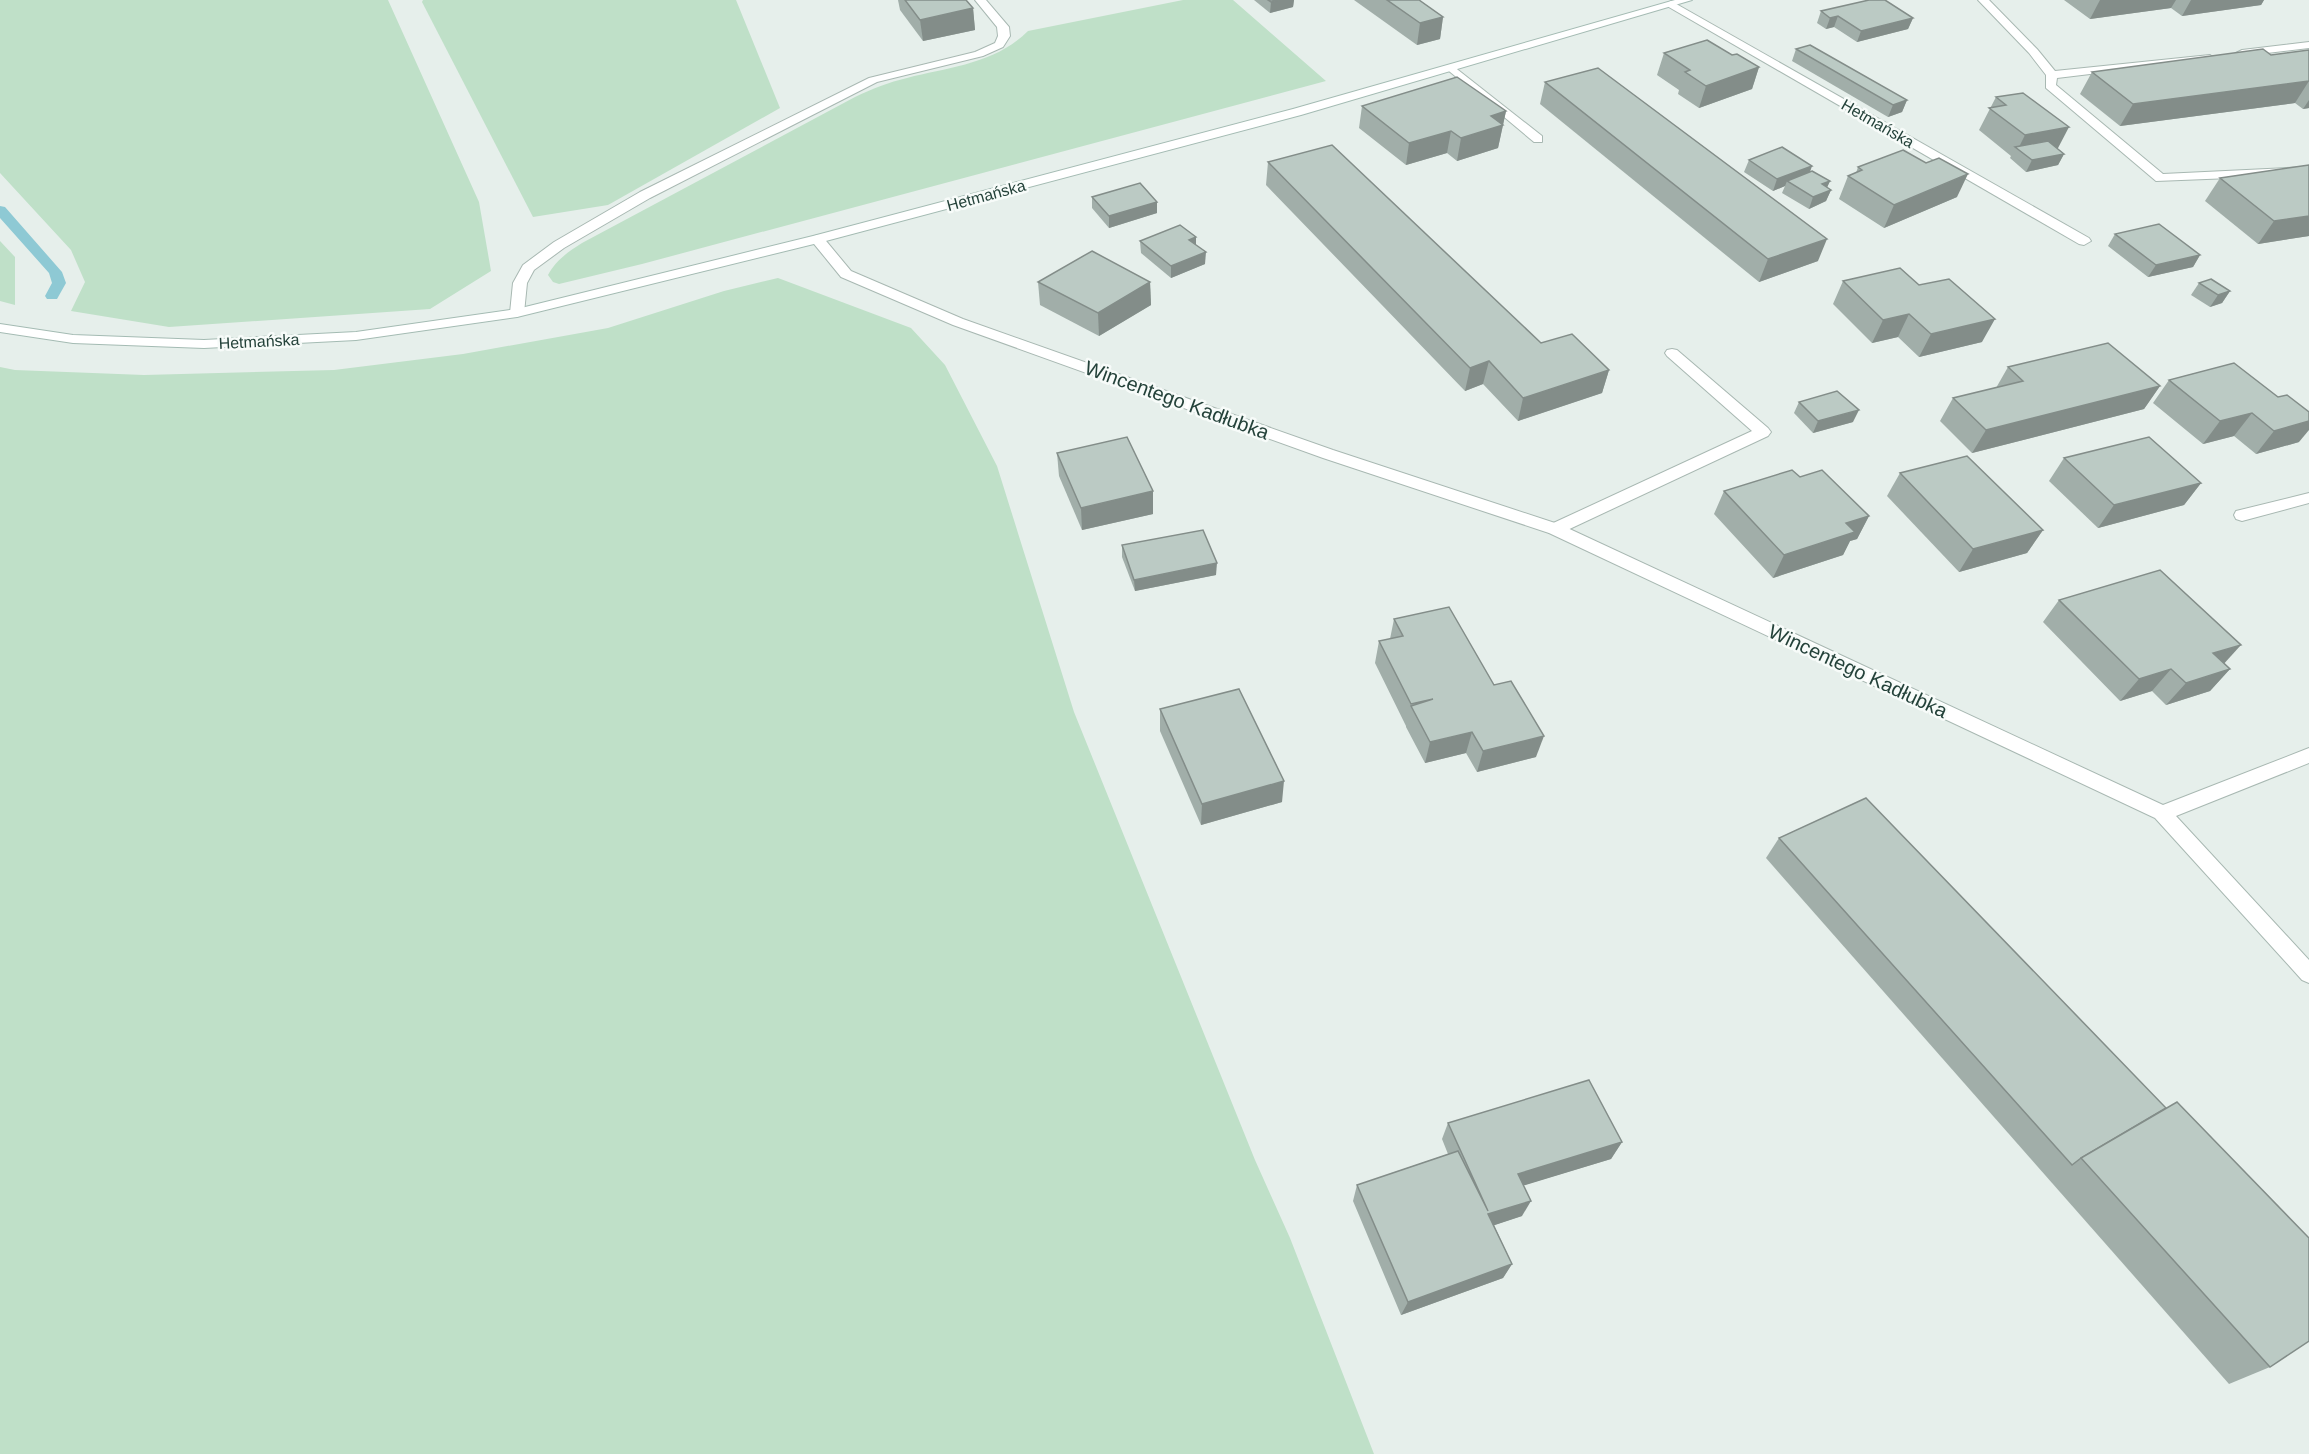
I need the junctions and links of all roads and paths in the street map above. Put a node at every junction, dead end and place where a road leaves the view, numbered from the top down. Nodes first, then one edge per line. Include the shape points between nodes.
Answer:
1 (980, 0) edge
2 (1687, 0) edge
3 (1983, 0) edge
4 (1671, 4) junction
5 (2309, 45) edge
6 (1454, 69) junction
7 (2052, 75) junction
8 (1538, 139) dead end
9 (2309, 171) edge
10 (817, 239) junction
11 (2084, 241) dead end
12 (517, 313) junction
13 (0, 328) edge
14 (1672, 353) dead end
15 (2309, 498) edge
16 (2242, 515) dead end
17 (1555, 529) junction
18 (2309, 755) edge
19 (2162, 813) junction
20 (2309, 974) edge

1 - 12 street via 1003,27 999,45 980,54 873,80 645,195 559,245 528,268 520,284
2 - 4 street, Hetmańska
3 - 7 street
4 - 6 street, Hetmańska
4 - 11 street, Hetmańska
5 - 7 street
6 - 8 street
6 - 10 street, Hetmańska
7 - 9 street via 2050,86 2160,178
10 - 12 street, Hetmańska
10 - 17 street, Wincentego Kadłubka via 846,274 958,322 1328,454
12 - 13 street, Hetmańska via 356,336 204,344 73,339
14 - 17 street via 1763,432
15 - 16 street
17 - 19 street, Wincentego Kadłubka
18 - 19 street
19 - 20 street, Wincentego Kadłubka

